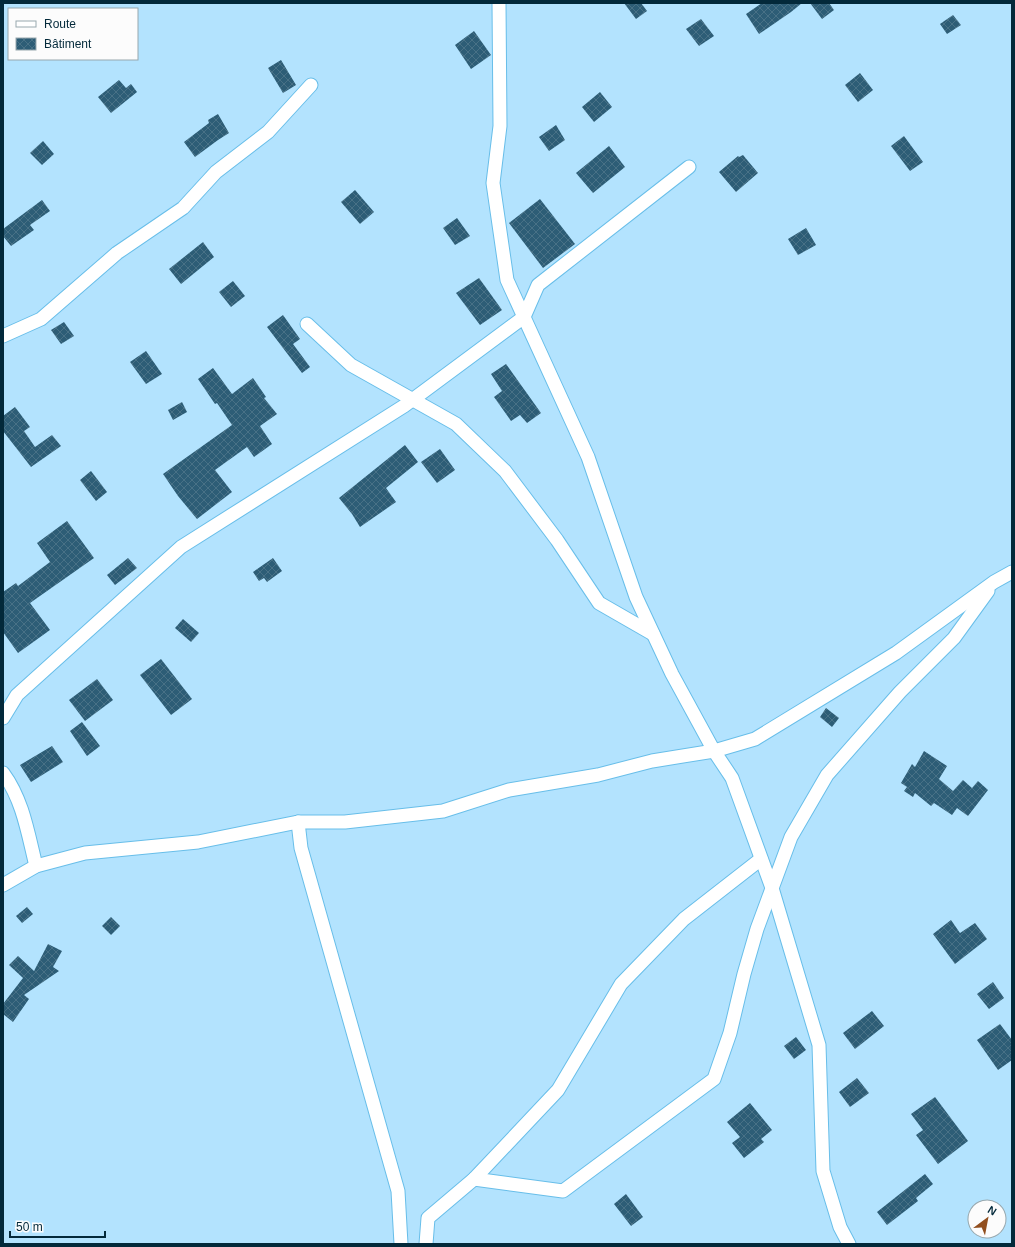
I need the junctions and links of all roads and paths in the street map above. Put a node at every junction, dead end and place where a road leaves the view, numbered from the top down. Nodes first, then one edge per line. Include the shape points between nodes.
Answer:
1 (499, 3) edge
2 (311, 85) dead end
3 (689, 167) dead end
4 (524, 317) junction
5 (307, 324) dead end
6 (3, 336) edge
7 (412, 400) junction
8 (1012, 572) edge
9 (994, 582) junction
10 (653, 634) junction
11 (3, 718) edge
12 (714, 751) junction
13 (3, 773) edge
14 (298, 822) junction
15 (761, 859) junction
16 (36, 866) junction
17 (3, 885) edge
18 (772, 888) junction
19 (474, 1179) junction
20 (401, 1244) edge
21 (426, 1244) edge
22 (849, 1244) edge

1 - 4 street via 500,126 493,183 507,280
2 - 6 street via 268,132 216,172 183,208 117,253 41,319
3 - 4 street via 538,285
4 - 7 street
4 - 10 street via 588,457 636,597
5 - 7 street via 351,365
7 - 10 street via 456,424 505,471 557,540 599,603
7 - 11 street via 181,547 17,695
8 - 9 street
9 - 12 street via 896,654 755,739
9 - 18 street via 954,638 900,692 827,775 791,837
10 - 12 street
12 - 14 street via 509,790 443,811 345,822
12 - 15 street via 732,778
13 - 16 street via 19,800
14 - 16 street via 198,842 85,852
14 - 20 street via 301,848 398,1191
15 - 18 street
15 - 19 street via 684,919 621,984 558,1090
16 - 17 street
18 - 19 street via 757,929 730,1033 714,1079 563,1190
18 - 22 street via 819,1045 822,1171 840,1227
19 - 21 street via 428,1218

